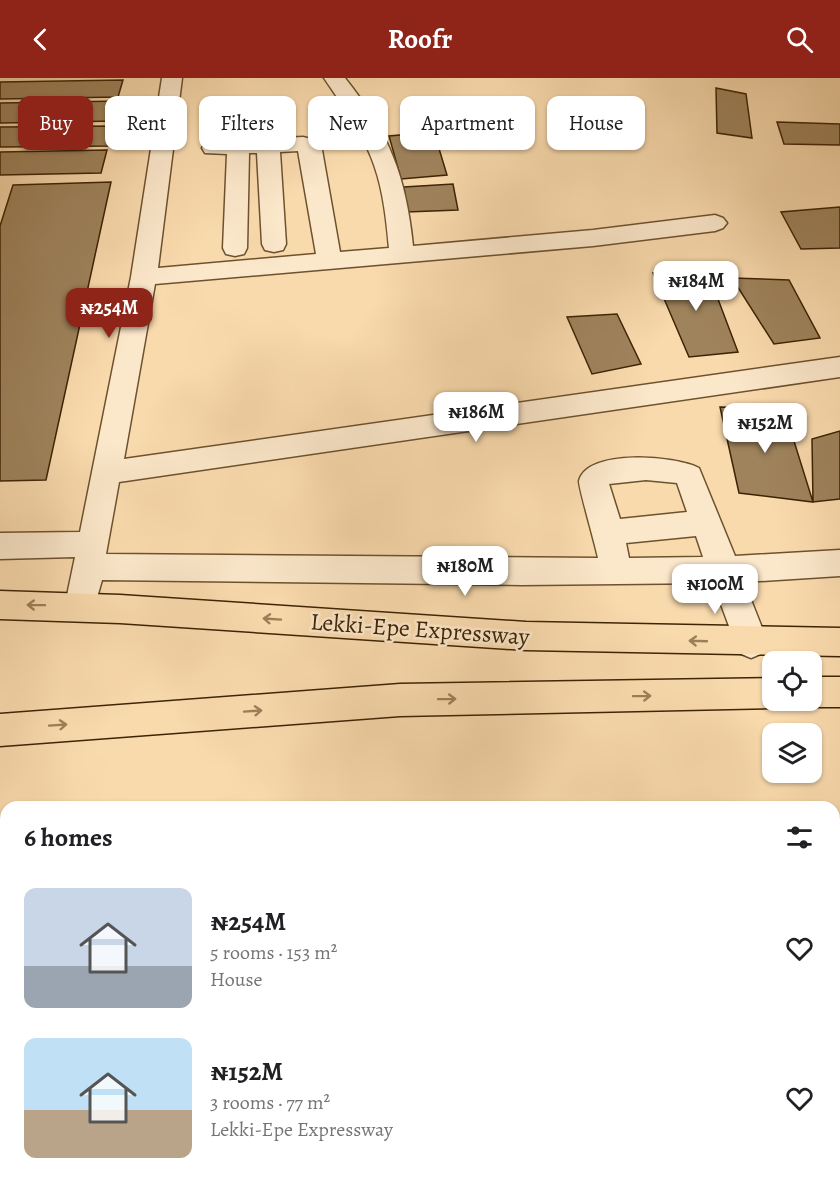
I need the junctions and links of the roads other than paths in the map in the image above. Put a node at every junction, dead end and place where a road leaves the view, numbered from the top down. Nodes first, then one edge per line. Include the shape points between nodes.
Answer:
1 (172, 78) edge
2 (334, 78) edge
3 (296, 144) edge
4 (238, 150) edge
5 (268, 150) edge
6 (715, 223) dead end
7 (274, 244) junction
8 (327, 250) junction
9 (402, 255) junction
10 (144, 277) junction
11 (840, 368) edge
12 (105, 473) junction
13 (707, 523) junction
14 (609, 532) junction
15 (0, 546) edge
16 (91, 556) junction
17 (840, 563) edge
18 (726, 570) junction
19 (616, 571) junction
20 (0, 604) edge
21 (81, 605) junction
22 (840, 642) edge
23 (751, 643) junction
24 (822, 692) edge
25 (840, 692) edge
26 (762, 693) edge
27 (0, 730) edge

1 - 10 street
2 - 9 street via 371,129 385,158 394,187
3 - 8 street via 312,150
4 - 7 street via 230,248
5 - 7 street
6 - 9 street
7 - 8 street
8 - 9 street
8 - 10 street
10 - 12 street
11 - 12 street
12 - 16 street
13 - 14 street
13 - 14 street via 688,476 678,469 600,474 594,486
13 - 18 street
14 - 19 street
15 - 16 street
16 - 19 street
16 - 21 street
17 - 18 street
18 - 19 street
18 - 23 street
21 -> 20 highway, Lekki-Epe Expressway
23 -> 21 highway, Lekki-Epe Expressway via 480,634
22 - 23 highway, Lekki-Epe Expressway
24 - 25 highway
27 -> 26 highway via 400,700

